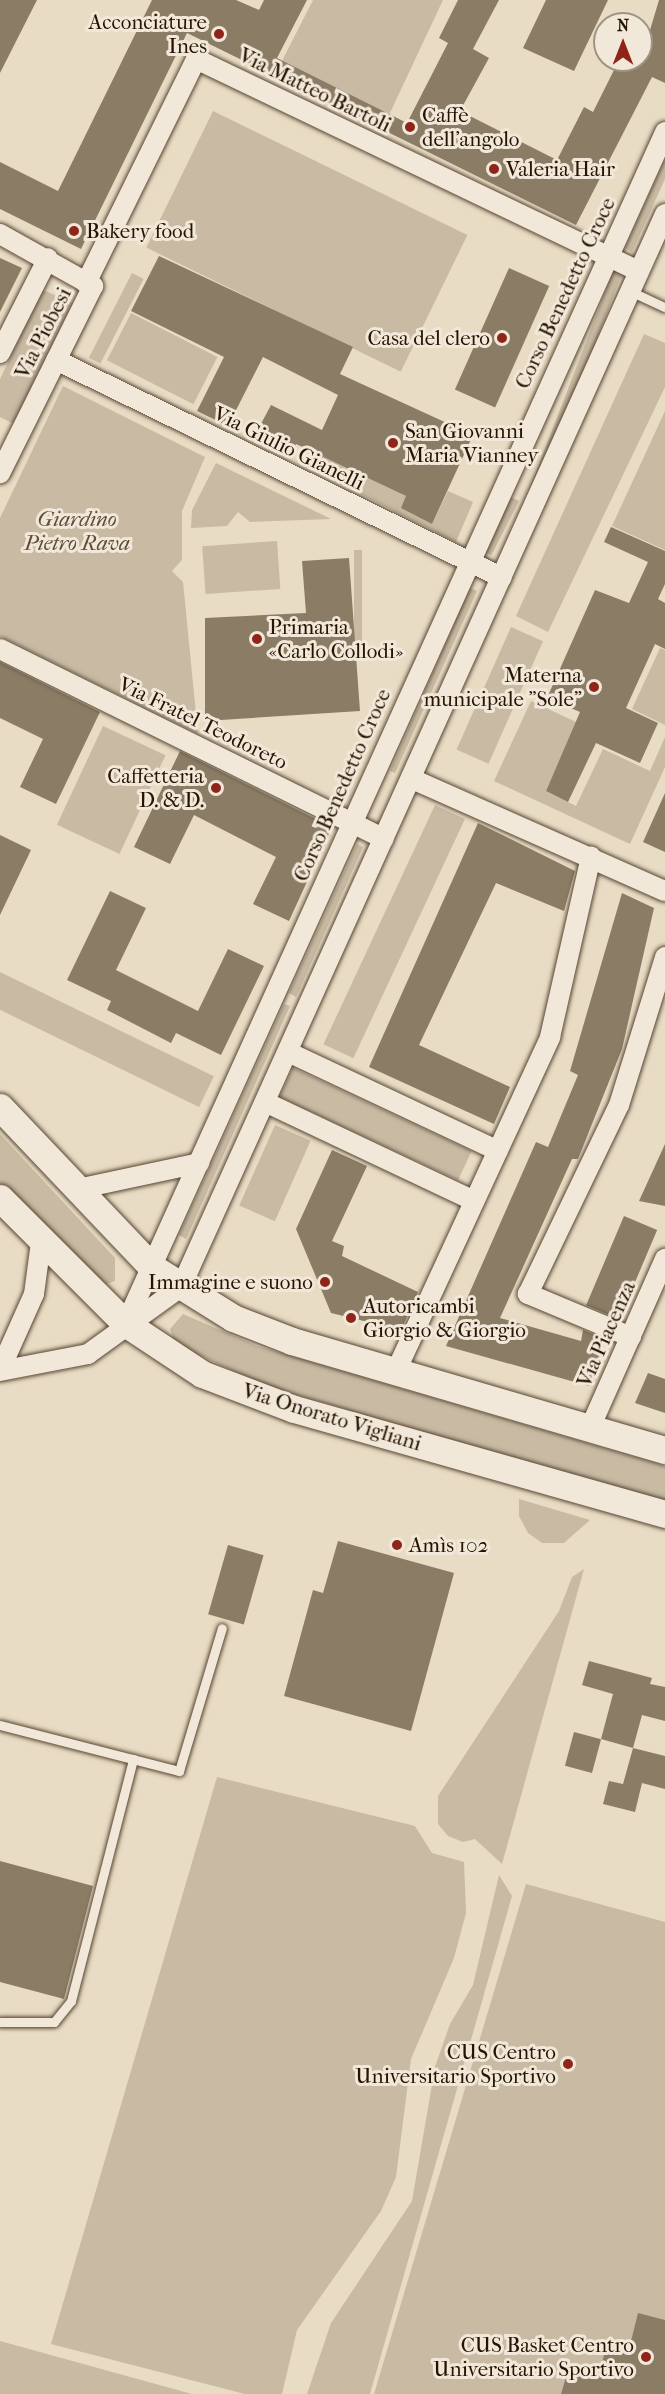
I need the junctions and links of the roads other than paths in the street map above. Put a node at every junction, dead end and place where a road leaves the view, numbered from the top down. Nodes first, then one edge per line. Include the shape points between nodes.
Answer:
1 (665, 132) edge
2 (665, 214) edge
3 (0, 234) edge
4 (48, 258) junction
5 (609, 258) junction
6 (639, 271) junction
7 (90, 285) junction
8 (630, 291) junction
9 (665, 307) edge
10 (0, 353) edge
11 (56, 360) junction
12 (6, 446) edge
13 (0, 473) edge
14 (469, 562) junction
15 (502, 578) junction
16 (0, 649) edge
17 (412, 779) junction
18 (351, 823) junction
19 (384, 839) junction
20 (591, 857) junction
21 (665, 891) edge
22 (665, 957) edge
23 (288, 1052) junction
24 (265, 1102) junction
25 (0, 1107) edge
26 (498, 1151) junction
27 (199, 1163) junction
28 (78, 1189) junction
29 (0, 1198) edge
30 (474, 1201) junction
31 (41, 1242) junction
32 (665, 1259) edge
33 (153, 1268) junction
34 (181, 1287) junction
35 (125, 1323) junction
36 (631, 1337) junction
37 (0, 1371) edge
38 (396, 1371) junction
39 (590, 1428) junction
40 (665, 1450) edge
41 (665, 1514) edge
42 (222, 1628) dead end
43 (0, 1725) edge
44 (133, 1759) junction
45 (0, 2022) edge

1 - 5 street, Corso Benedetto Croce
2 - 6 street
3 - 4 street, Via Piobesi
4 - 7 street, Via Piobesi
4 - 10 street, Via Piobesi
5 - 6 street, Via Matteo Bartoli
5 - 7 street, Via Matteo Bartoli via 196,59
5 - 14 street, Corso Benedetto Croce
6 - 8 street
7 - 11 street, Via Piobesi
8 - 9 lane
8 - 15 street
11 - 12 street, Via Piobesi
11 - 14 street, Via Giulio Gianelli
12 - 13 street, Via Piobesi
14 - 15 street, Via Giulio Gianelli
14 - 18 street, Corso Benedetto Croce
15 - 17 street
16 - 18 street, Via Fratel Teodoreto
17 - 19 street
17 - 20 street
18 - 19 street, Via Fratel Teodoreto
18 - 27 street, Corso Benedetto Croce
19 - 23 street
20 - 21 street
20 - 26 street via 550,1037
22 - 36 street via 620,1105 528,1294
23 - 24 street
23 - 26 street
24 - 30 street
24 - 34 street
25 - 28 main road
26 - 30 street
27 - 28 street
27 - 33 street, Corso Benedetto Croce
28 - 33 main road
29 - 31 main road, Via Onorato Vigliani
30 - 38 street
31 - 35 main road, Via Onorato Vigliani
31 - 37 street via 34,1294
32 - 36 street, Via Piacenza
33 - 34 main road
33 - 35 street, Corso Benedetto Croce
34 - 35 street
34 - 38 main road via 232,1318
35 - 37 street via 88,1354
35 - 41 main road, Via Onorato Vigliani via 202,1374 251,1395
36 - 39 street, Via Piacenza
38 - 39 main road
39 - 40 main road
42 - 44 lane via 179,1771
43 - 44 lane
44 - 45 lane via 71,2001 54,2022

